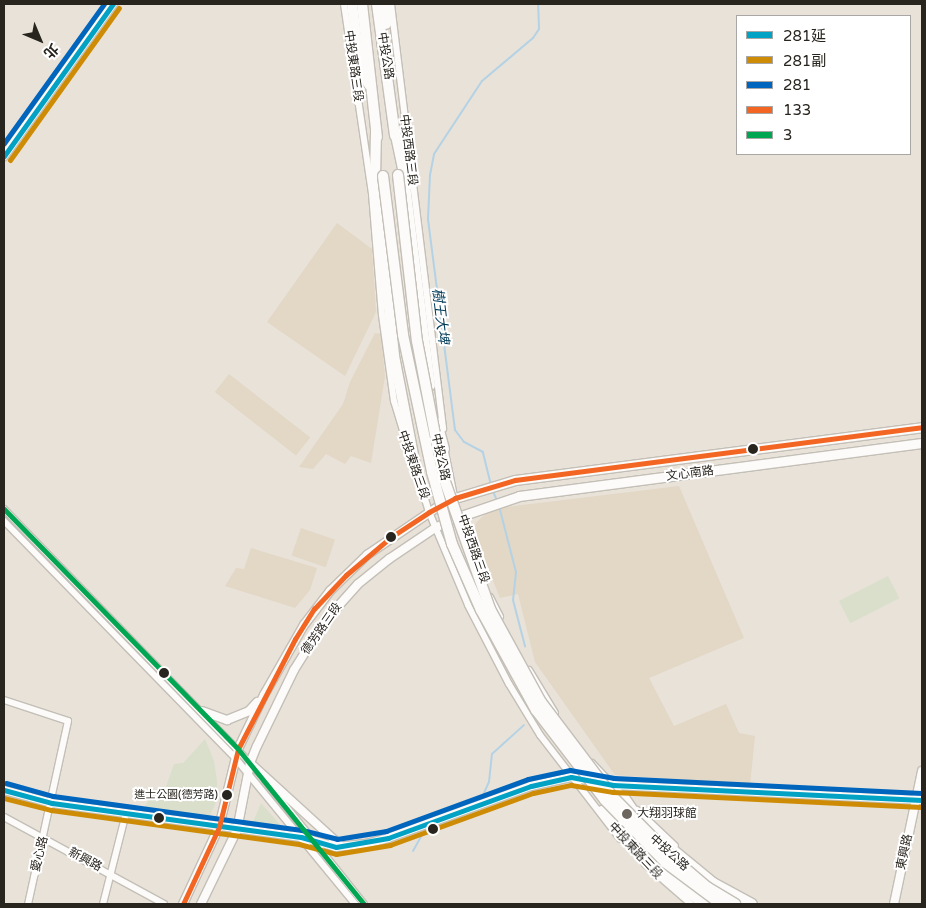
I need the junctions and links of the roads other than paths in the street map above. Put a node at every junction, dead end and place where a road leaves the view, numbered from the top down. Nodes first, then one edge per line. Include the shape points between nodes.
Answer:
1 (113, 4) edge
2 (344, 4) edge
3 (352, 4) edge
4 (362, 4) edge
5 (377, 4) edge
6 (384, 4) edge
7 (391, 4) edge
8 (387, 66) junction
9 (372, 91) junction
10 (376, 131) junction
11 (395, 131) junction
12 (4, 156) edge
13 (922, 426) edge
14 (922, 443) edge
15 (444, 449) junction
16 (415, 465) junction
17 (455, 498) junction
18 (4, 509) edge
19 (429, 512) junction
20 (461, 516) junction
21 (4, 521) edge
22 (435, 528) junction
23 (264, 695) junction
24 (4, 700) edge
25 (549, 704) junction
26 (202, 711) junction
27 (528, 716) junction
28 (238, 749) junction
29 (236, 759) junction
30 (250, 763) junction
31 (922, 771) edge
32 (249, 774) junction
33 (571, 777) junction
34 (613, 785) junction
35 (4, 790) edge
36 (623, 796) junction
37 (919, 800) edge
38 (52, 803) junction
39 (602, 811) joint
40 (126, 813) junction
41 (4, 817) edge
42 (219, 827) junction
43 (237, 830) junction
44 (301, 837) junction
45 (44, 838) junction
46 (316, 841) junction
47 (341, 846) junction
48 (111, 874) junction
49 (693, 901) edge
50 (28, 904) edge
51 (103, 904) edge
52 (164, 904) edge
53 (183, 904) edge
54 (201, 904) edge
55 (355, 904) edge
56 (364, 904) edge
57 (704, 904) edge
58 (721, 904) edge
59 (735, 904) edge
60 (753, 904) edge
61 (894, 904) edge

1 - 12 street
2 - 16 street, 中投東路三段 via 372,194 382,315 394,400
3 - 9 main road via 360,67
4 - 9 main road, 中投公路
5 - 8 main road, 中投公路
6 - 8 main road
7 - 15 street, 中投西路三段 via 440,390
8 - 11 main road, 中投公路
9 - 10 main road, 中投公路
10 - 16 main road via 375,177 394,356
10 - 58 main road, 中投公路, bridge via 403,335 432,472 452,544 481,610 536,710 605,800 666,863
11 - 15 main road via 433,410
11 - 59 main road, 中投公路, bridge via 417,341 443,476 490,610 541,702 612,796 673,858 707,887
13 - 17 main road, 文心南路 via 515,480
14 - 20 main road, 文心南路 via 519,496
15 - 17 street, 中投西路三段
16 - 19 street, 中投東路三段
17 - 19 street, 德芳路三段
17 - 20 street, 中投西路三段
18 - 26 street
19 - 22 street, 中投東路三段
19 - 23 street, 德芳路三段 via 367,555 330,591 295,639
20 - 22 street, 德芳路三段
20 - 25 street, 中投西路三段 via 479,571 499,617
21 - 29 street
22 - 27 street, 中投東路三段 via 468,605
22 - 30 street, 德芳路三段 via 371,573 324,622 272,711
23 - 26 street via 249,711 227,720
23 - 28 street, 德芳路三段
24 - 38 street, 愛心路 via 68,721 52,783
25 - 27 street via 535,699 528,706
25 - 34 street, 中投西路三段 via 584,753
26 - 28 street
27 - 33 street, 中投東路三段
28 - 29 street, 德芳路三段
28 - 30 street
29 - 32 street
29 - 42 street, 德芳路三段
30 - 32 street, 德芳路三段
30 - 46 street
30 - 47 street
31 - 37 street, 東興路
32 - 43 street, 德芳路三段
32 - 44 street
33 - 34 street
33 - 39 street, 中投東路三段
33 - 47 street via 485,801 388,838
34 - 36 street, 中投西路三段
34 - 37 street
35 - 38 street
36 - 60 street, 中投西路三段 via 698,868
36 - 60 main road via 645,826 712,883
37 - 61 street, 東興路
38 - 40 street
38 - 45 street, 愛心路
39 - 49 main road via 646,860
40 - 42 street
40 - 48 street
41 - 45 street, 新興路
42 - 43 street
42 - 53 street, 德芳路三段
43 - 44 street
43 - 54 street, 德芳路三段
44 - 46 street
44 - 55 street via 322,868
45 - 48 street, 新興路
45 - 50 street, 愛心路
46 - 47 street
46 - 56 street
48 - 51 street
48 - 52 street, 新興路
49 - 57 main road

